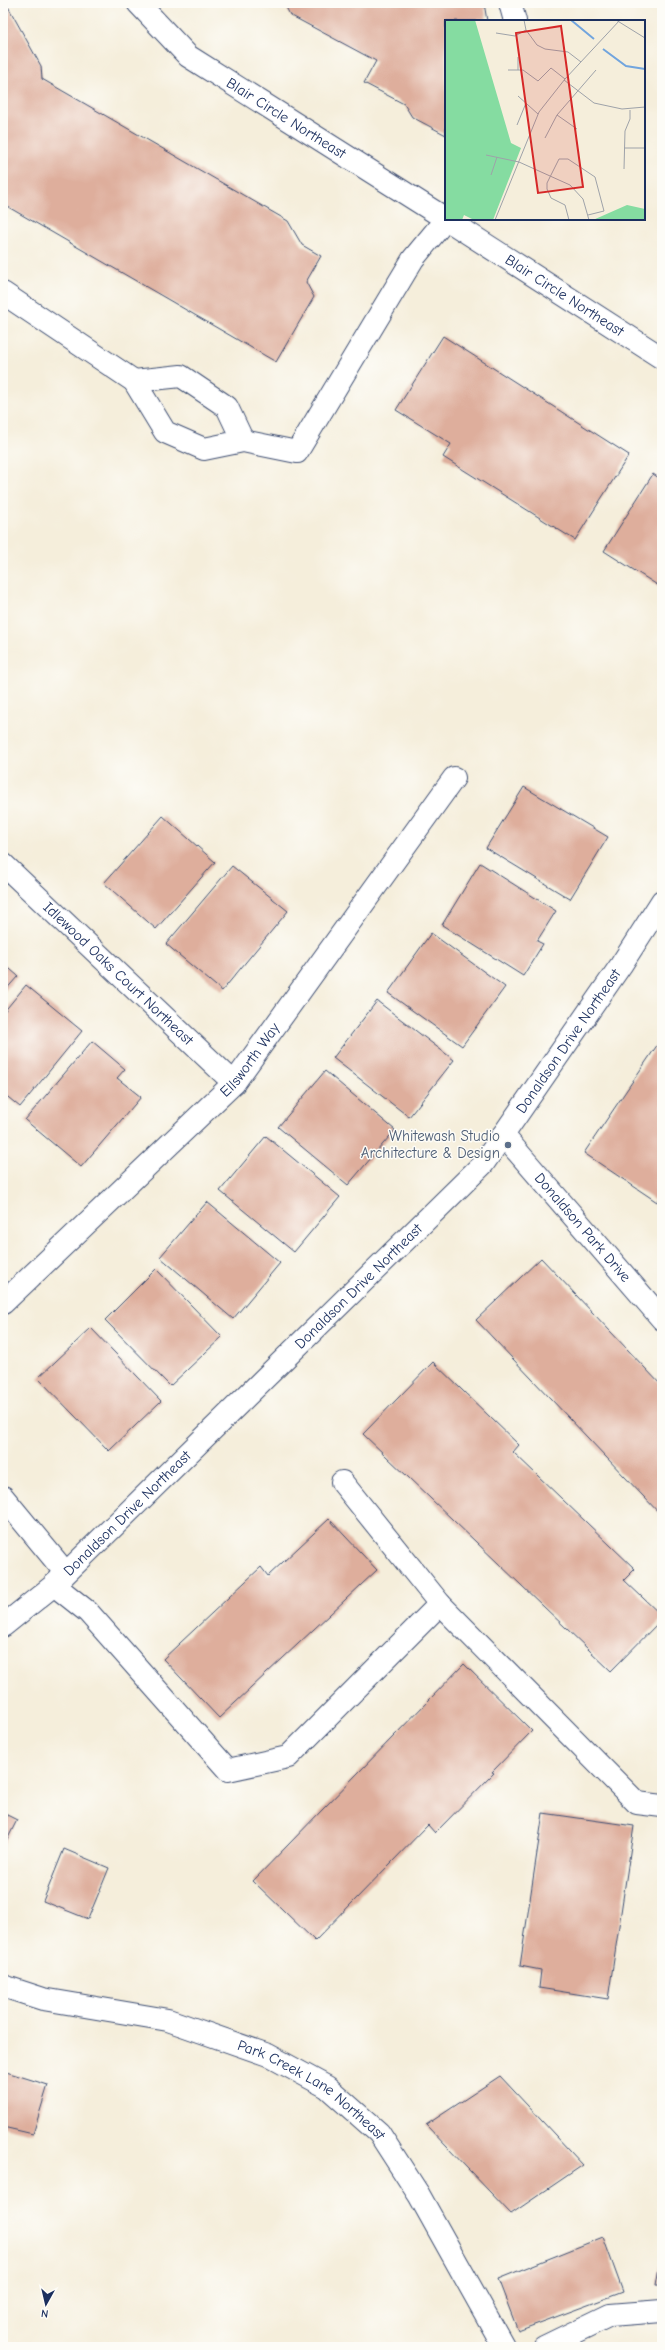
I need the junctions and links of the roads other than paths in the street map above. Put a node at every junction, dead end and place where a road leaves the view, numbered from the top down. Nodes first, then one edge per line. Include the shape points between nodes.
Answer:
1 (138, 3) edge
2 (510, 3) edge
3 (515, 20) edge
4 (445, 218) edge
5 (445, 220) edge
6 (448, 220) edge
7 (3, 293) edge
8 (662, 358) edge
9 (134, 381) junction
10 (243, 441) junction
11 (454, 778) dead end
12 (3, 864) edge
13 (662, 901) edge
14 (234, 1083) junction
15 (504, 1135) junction
16 (3, 1303) edge
17 (662, 1319) edge
18 (342, 1482) dead end
19 (3, 1497) edge
20 (59, 1579) junction
21 (440, 1604) junction
22 (3, 1626) edge
23 (662, 1806) edge
24 (3, 1986) edge
25 (662, 2311) edge
26 (504, 2347) edge
27 (544, 2347) edge

1 - 4 street, Blair Circle Northeast via 188,56
2 - 3 street
5 - 10 street via 413,259 297,452
6 - 8 street, Blair Circle Northeast
7 - 9 street
9 - 10 street via 181,376 227,407
9 - 10 street via 165,432 204,449
11 - 14 street, Ellsworth Way
12 - 14 street, Idlewood Oaks Court Northeast
13 - 15 street, Donaldson Drive Northeast
14 - 16 street, Ellsworth Way
15 - 17 street, Donaldson Park Drive
15 - 20 street, Donaldson Drive Northeast via 478,1169
18 - 21 street
19 - 20 street
20 - 21 street via 228,1770 288,1757
20 - 22 street, Donaldson Drive Northeast
21 - 23 street via 637,1803
24 - 26 street, Park Creek Lane Northeast via 43,1999 168,2020 268,2055 327,2087 379,2133 419,2195
25 - 27 street via 610,2315

